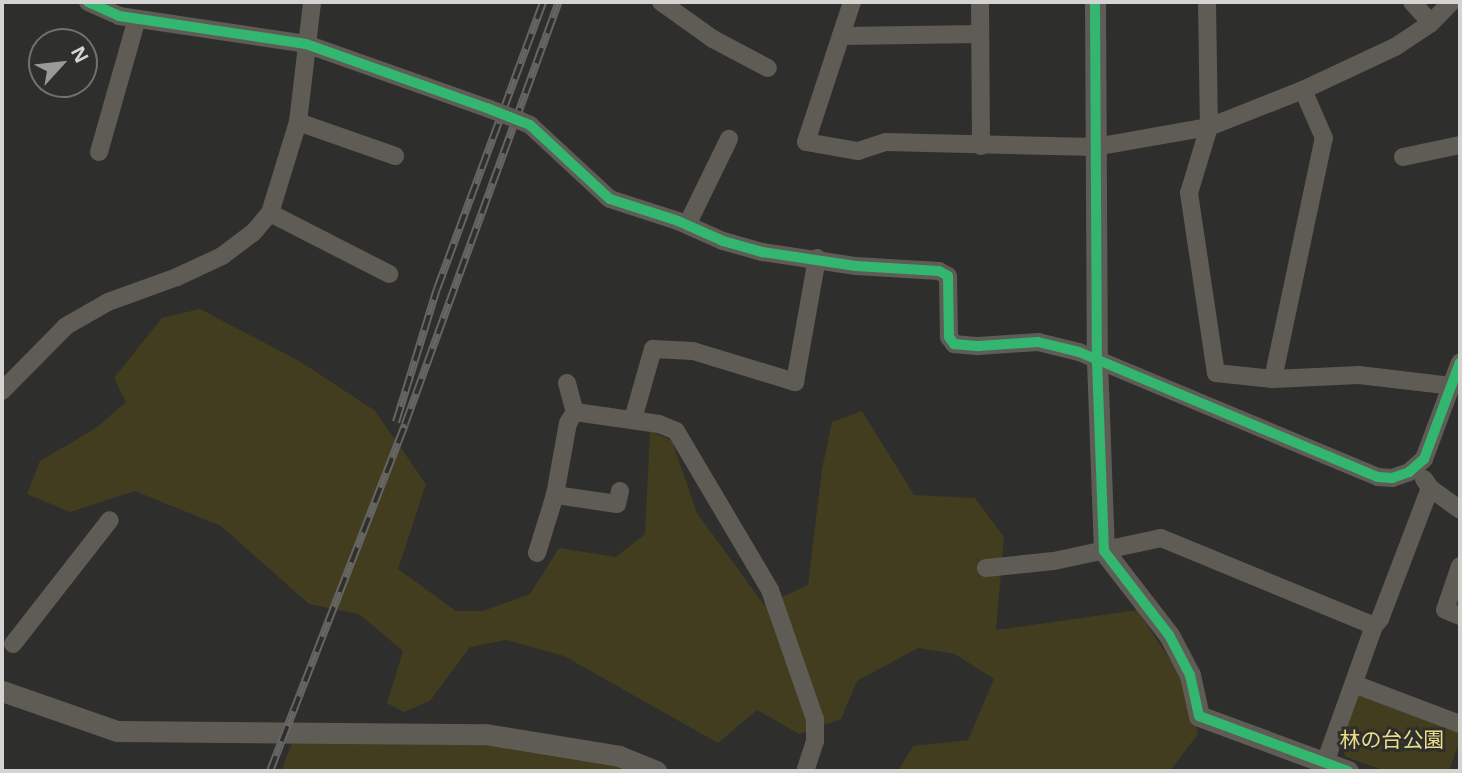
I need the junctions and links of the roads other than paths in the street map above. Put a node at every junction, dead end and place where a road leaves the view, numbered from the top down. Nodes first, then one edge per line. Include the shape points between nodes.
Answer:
1 (88, 2) edge
2 (312, 2) edge
3 (661, 2) edge
4 (852, 2) edge
5 (980, 2) edge
6 (1095, 2) edge
7 (1412, 2) edge
8 (1451, 2) edge
9 (1209, 3) edge
10 (137, 19) junction
11 (1432, 23) junction
12 (980, 34) junction
13 (841, 36) junction
14 (306, 44) junction
15 (768, 68) dead end
16 (1303, 90) junction
17 (298, 122) junction
18 (1209, 127) junction
19 (729, 139) dead end
20 (1460, 145) edge
21 (981, 146) junction
22 (1095, 147) junction
23 (99, 152) dead end
24 (396, 156) dead end
25 (1403, 157) dead end
26 (270, 213) junction
27 (687, 225) junction
28 (817, 258) junction
29 (389, 274) dead end
30 (1097, 361) junction
31 (1460, 362) edge
32 (1273, 379) junction
33 (567, 383) dead end
34 (1456, 383) edge
35 (2, 391) edge
36 (575, 412) junction
37 (633, 419) junction
38 (1418, 467) junction
39 (1430, 488) junction
40 (621, 491) dead end
41 (555, 495) junction
42 (1460, 510) edge
43 (110, 520) dead end
44 (1104, 551) junction
45 (537, 553) dead end
46 (1460, 566) edge
47 (986, 568) dead end
48 (1460, 616) edge
49 (1374, 626) junction
50 (13, 644) dead end
51 (1354, 684) junction
52 (2, 691) edge
53 (1460, 724) edge
54 (1323, 767) edge
55 (656, 771) edge
56 (805, 771) edge
57 (1348, 771) edge

1 - 10 street
2 - 14 street
3 - 15 street via 713,39
4 - 13 street
5 - 12 street
6 - 22 street
7 - 11 street
8 - 11 street
9 - 18 street
10 - 14 street
10 - 23 street
11 - 16 street via 1395,47
12 - 13 street
12 - 21 street
13 - 21 street via 806,142 858,151 886,142
14 - 17 street
14 - 27 street, bridge via 530,125 610,199
16 - 18 street
16 - 32 street via 1324,138
17 - 24 street
17 - 26 street
18 - 22 street
18 - 32 street via 1189,193 1216,373
19 - 27 street
20 - 25 street
21 - 22 street
22 - 30 street
26 - 29 street
26 - 35 street via 253,233 222,256 108,302 66,326
27 - 28 street via 762,252
28 - 30 street via 856,266 939,271 948,276 949,337 954,344 1038,342
28 - 37 street via 795,382 693,351 653,349
30 - 38 street via 1378,477 1392,478
30 - 44 street
31 - 34 street
32 - 34 street via 1359,376
33 - 36 street
34 - 38 street
36 - 37 street
36 - 41 street via 568,424
37 - 56 street via 676,430 771,590 815,719 815,741
38 - 39 street
39 - 42 street
39 - 49 street
40 - 41 street via 617,504
41 - 45 street
43 - 50 street
44 - 47 street
44 - 49 street via 1161,538
44 - 54 street via 1169,635 1190,675 1199,716
46 - 48 street via 1445,610
49 - 51 street
51 - 53 street
51 - 54 street
52 - 55 street via 117,731 485,734 619,756
54 - 57 street

